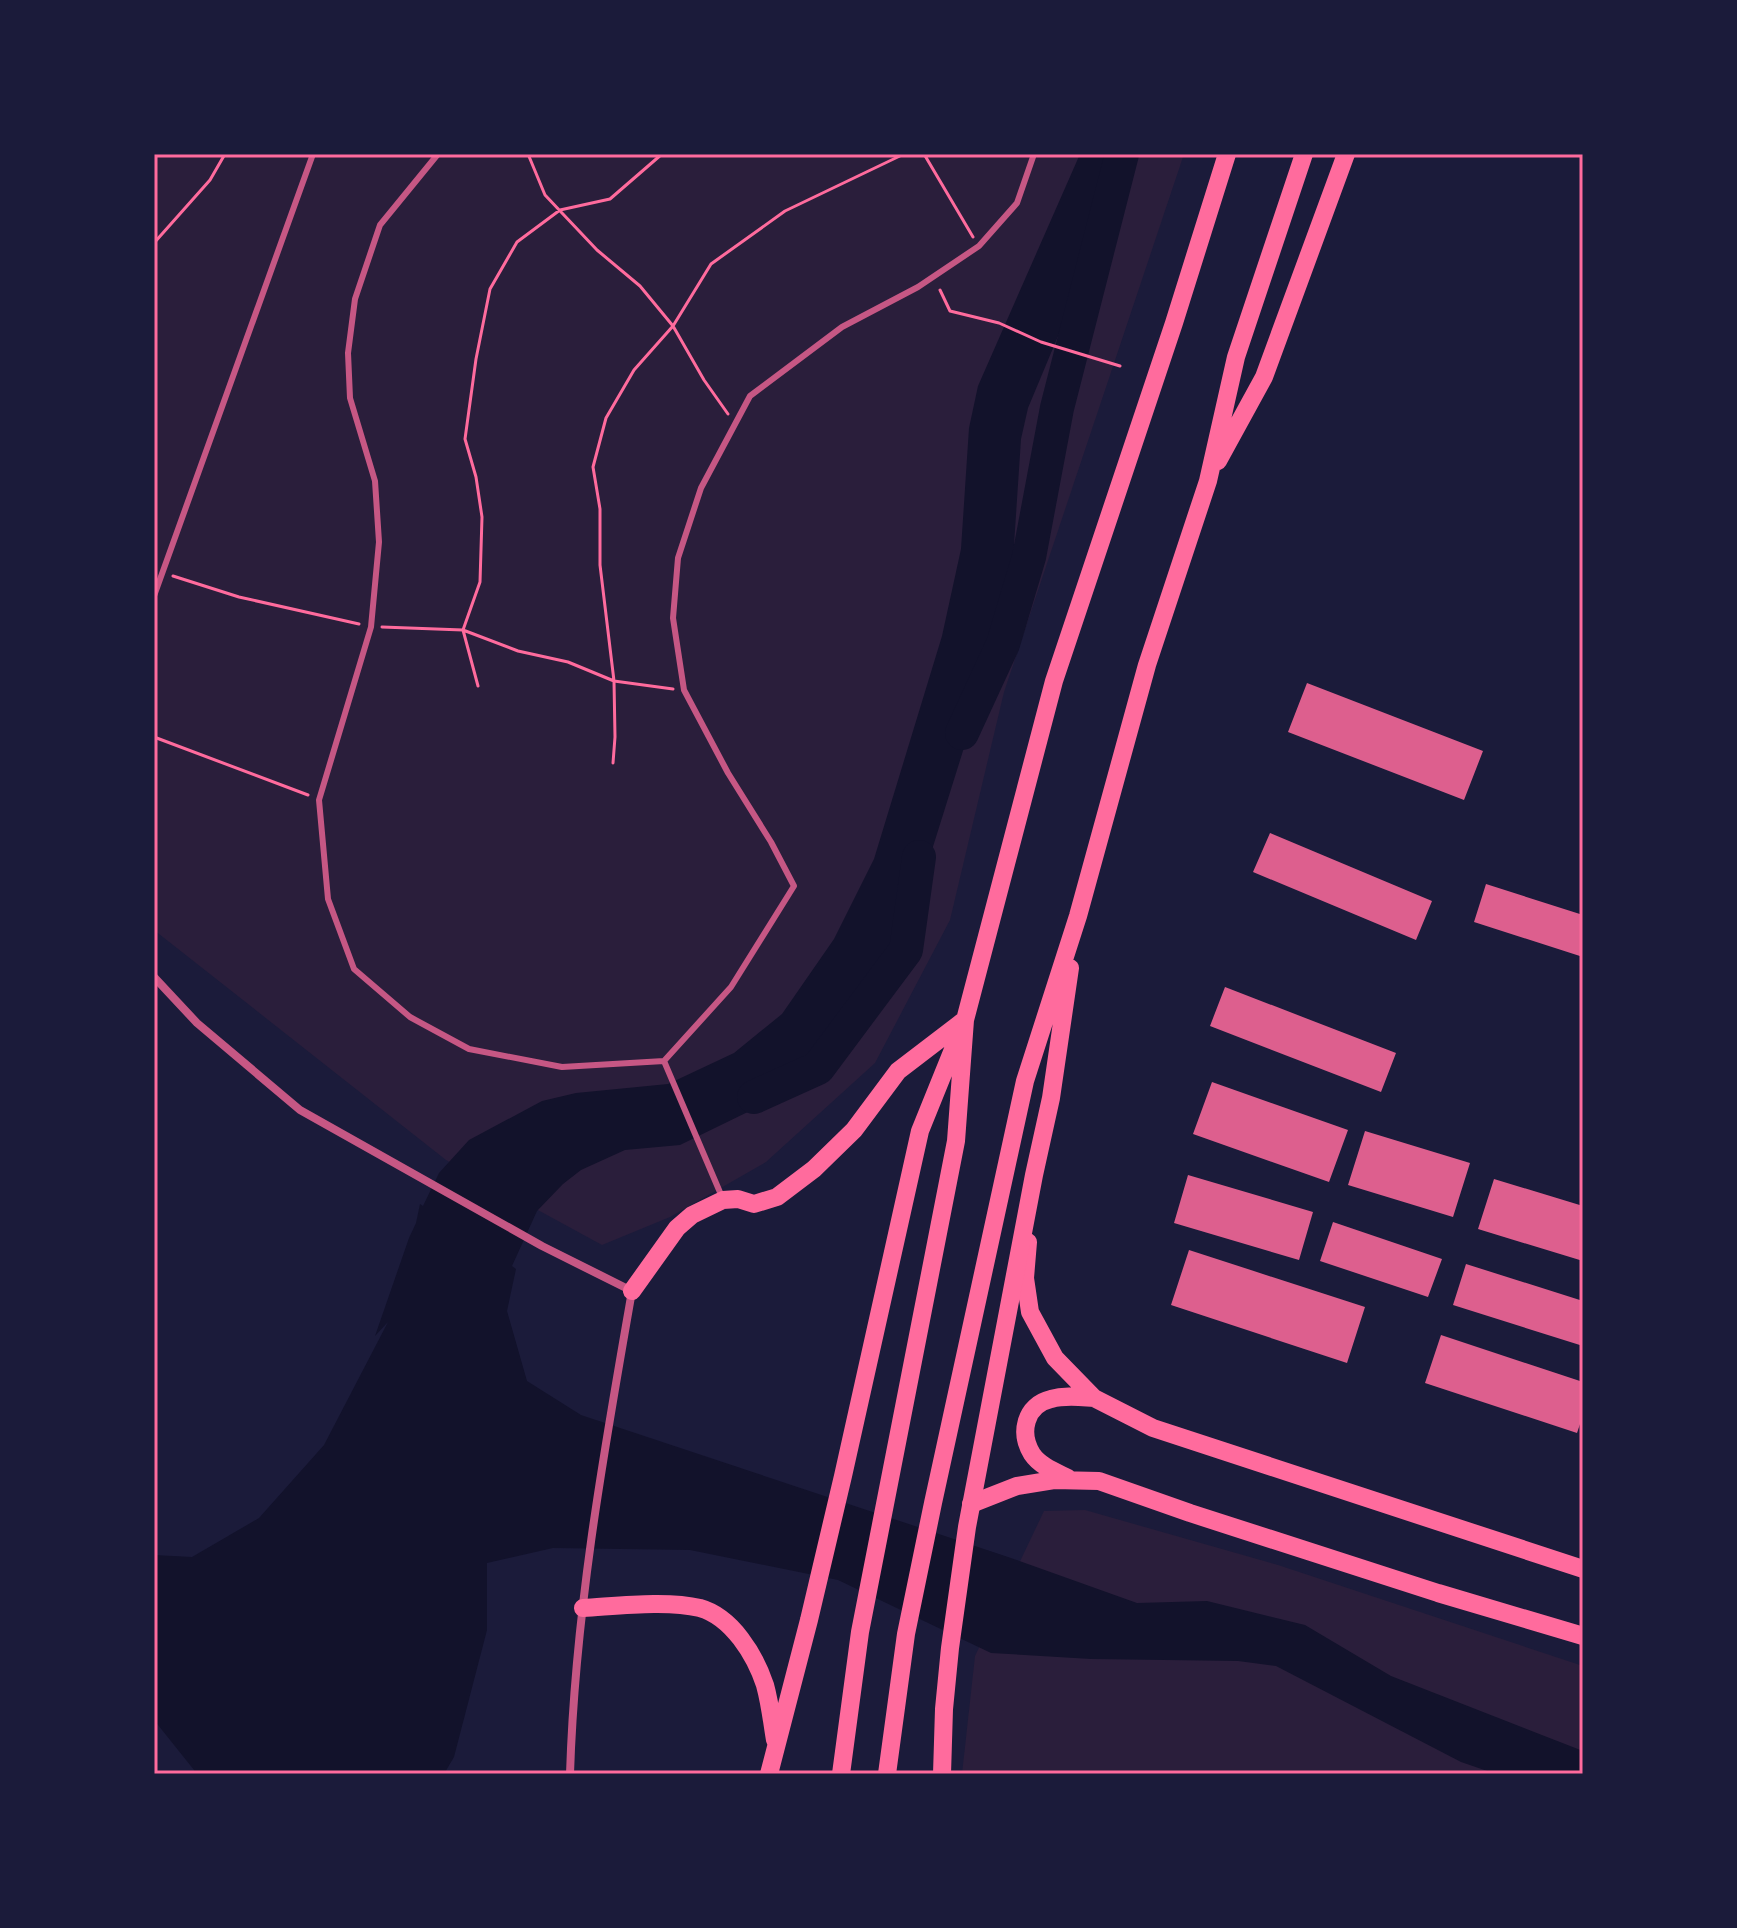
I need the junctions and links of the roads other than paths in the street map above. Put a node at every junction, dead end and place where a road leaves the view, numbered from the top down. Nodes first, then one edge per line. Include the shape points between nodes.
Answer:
1 (313, 154) edge
2 (438, 154) edge
3 (1034, 154) edge
4 (1227, 154) edge
5 (1304, 154) edge
6 (1346, 154) edge
7 (1208, 481) junction
8 (154, 596) edge
9 (1078, 916) junction
10 (154, 977) edge
11 (965, 1020) junction
12 (664, 1061) junction
13 (1034, 1175) junction
14 (723, 1200) junction
15 (632, 1291) junction
16 (1094, 1398) junction
17 (1073, 1480) junction
18 (971, 1504) junction
19 (1583, 1569) edge
20 (583, 1608) junction
21 (1583, 1636) edge
22 (777, 1747) junction
23 (570, 1774) edge
24 (769, 1774) edge
25 (841, 1774) edge
26 (887, 1774) edge
27 (942, 1774) edge

1 - 8 lane
2 - 12 lane via 380,225 355,299 348,353 350,398 375,481 379,542 371,627 319,800 328,899 354,969 410,1017 469,1049 562,1067
3 - 12 lane via 1017,203 979,246 918,287 842,327 750,396 701,488 678,558 673,618 684,690 794,886 731,987
4 - 11 main road via 1054,681
5 - 7 main road via 1236,357
6 - 7 main road via 1264,377
7 - 9 main road via 1147,665
9 - 13 main road
9 - 26 main road via 1025,1081 906,1634
10 - 15 street via 197,1023 300,1110
11 - 14 main road via 898,1071 854,1130 777,1197 754,1204
11 - 22 main road via 920,1131
11 - 25 main road via 956,1141 860,1632
12 - 14 lane
13 - 16 main road via 1025,1278 1030,1312 1055,1358
13 - 18 main road
14 - 15 main road via 677,1228
15 - 20 street
16 - 17 main road via 1048,1399 1027,1416 1033,1455
16 - 19 main road via 1153,1428
17 - 18 main road via 1017,1486
17 - 21 main road via 1099,1481
18 - 27 main road via 950,1648
20 - 22 main road via 668,1605 701,1608 725,1620 748,1649 764,1685
20 - 23 street
22 - 24 main road

